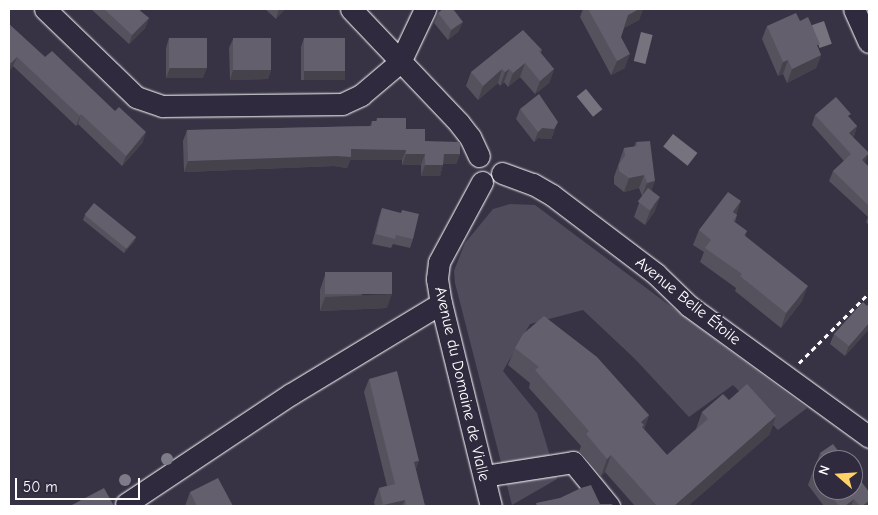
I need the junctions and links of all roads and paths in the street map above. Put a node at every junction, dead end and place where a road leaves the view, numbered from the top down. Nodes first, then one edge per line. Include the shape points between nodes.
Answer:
1 (45, 9) edge
2 (351, 9) edge
3 (425, 9) edge
4 (854, 9) edge
5 (869, 42) edge
6 (400, 62) junction
7 (479, 156) junction
8 (502, 173) junction
9 (482, 182) junction
10 (869, 293) edge
11 (441, 303) junction
12 (786, 376) junction
13 (869, 437) edge
14 (484, 476) junction
15 (126, 504) dead end
16 (491, 506) edge
17 (609, 506) edge

1 - 6 street via 136,97 162,106 342,104 361,95
2 - 6 street
3 - 6 street
4 - 5 street
6 - 7 street via 459,123
7 - 8 street via 488,153 497,156 502,163
7 - 9 street via 473,168 475,176
8 - 9 street via 494,182
8 - 12 street, Avenue Belle Étoile via 552,195 656,274 690,306
9 - 11 street, Avenue du Domaine de Vialle via 439,262 437,279
10 - 12 path
11 - 14 street, Avenue du Domaine de Vialle
11 - 15 street via 291,394
12 - 13 street, Avenue Belle Étoile
14 - 16 street, Avenue du Domaine de Vialle
14 - 17 street via 573,462

